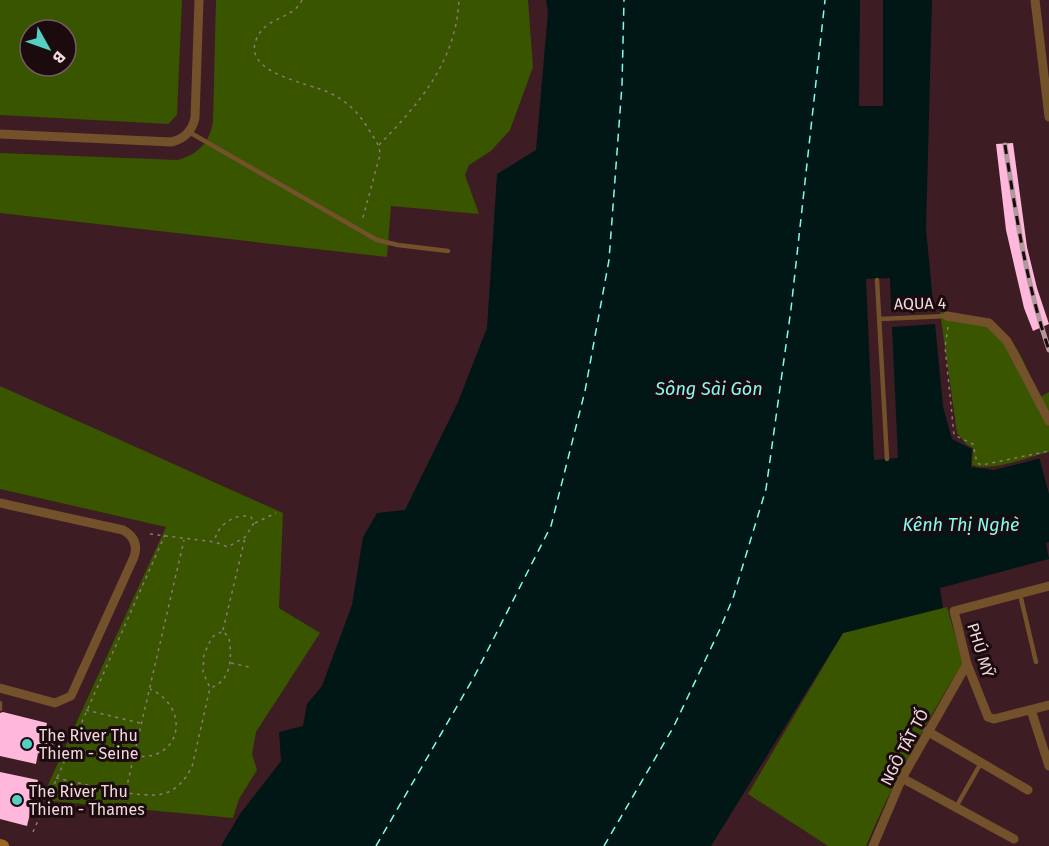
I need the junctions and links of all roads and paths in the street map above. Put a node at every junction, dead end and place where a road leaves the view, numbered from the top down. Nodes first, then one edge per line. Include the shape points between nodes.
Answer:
1 (200, 0) edge
2 (302, 0) edge
3 (459, 0) edge
4 (1035, 0) edge
5 (1045, 49) edge
6 (1049, 117) edge
7 (189, 132) junction
8 (0, 134) edge
9 (379, 146) junction
10 (359, 229) junction
11 (448, 251) dead end
12 (878, 280) dead end
13 (947, 316) joint
14 (880, 319) junction
15 (948, 327) dead end
16 (1049, 421) edge
17 (1049, 451) edge
18 (887, 459) dead end
19 (0, 503) edge
20 (276, 513) dead end
21 (254, 523) junction
22 (150, 534) dead end
23 (165, 535) junction
24 (245, 537) junction
25 (184, 540) junction
26 (215, 542) junction
27 (1049, 585) edge
28 (1020, 594) junction
29 (223, 631) junction
30 (1036, 662) dead end
31 (230, 663) junction
32 (967, 664) junction
33 (249, 667) dead end
34 (0, 688) edge
35 (210, 688) junction
36 (149, 689) junction
37 (0, 703) edge
38 (1049, 705) edge
39 (0, 709) edge
40 (85, 710) junction
41 (1031, 710) junction
42 (141, 723) junction
43 (927, 731) junction
44 (134, 756) junction
45 (981, 763) junction
46 (1049, 766) edge
47 (56, 778) junction
48 (902, 778) junction
49 (1028, 790) dead end
50 (126, 791) junction
51 (956, 808) junction
52 (33, 832) dead end
53 (1014, 839) dead end
54 (873, 846) edge

1 - 7 street via 195,118
2 - 9 path via 296,10 275,19 258,36 254,48 257,58 273,72 320,88 345,102
3 - 9 path via 454,37 442,67 418,102
4 - 5 street
5 - 6 street
7 - 8 street via 171,142
7 - 10 lane
9 - 10 path via 376,177
10 - 11 lane via 390,244
12 - 14 lane
13 - 14 lane, AQUA 4
13 - 16 street, AQUA 4 via 989,323 1007,341
14 - 18 lane
15 - 17 path via 945,347 954,435 973,444 977,463 982,465
19 - 34 street via 123,530 136,547 70,696 55,702
20 - 21 path
21 - 24 path
21 - 26 path via 245,515 234,518 215,535
22 - 23 path
23 - 25 path
23 - 40 path
24 - 26 path via 228,548
24 - 29 path
25 - 26 path
25 - 36 path
27 - 28 street, PHÚ MỸ
28 - 30 lane
28 - 32 street, PHÚ MỸ via 954,611
29 - 31 path via 229,638
29 - 35 path via 212,638 204,654 202,672
31 - 33 path
31 - 35 path via 224,679
32 - 41 street, PHÚ MỸ via 988,717
32 - 43 street, NGÔ TẤT TỐ
35 - 50 path via 186,777 178,786 158,795
36 - 42 path
36 - 44 path via 170,704 176,716 176,730 163,750 150,756
37 - 39 lane
38 - 41 street
40 - 42 path
40 - 47 path
41 - 46 street
42 - 44 path
43 - 45 street
43 - 48 street, NGÔ TẤT TỐ
44 - 50 path
45 - 49 street
45 - 51 lane
47 - 50 path
47 - 52 path
48 - 51 street
48 - 54 street, NGÔ TẤT TỐ
51 - 53 street

